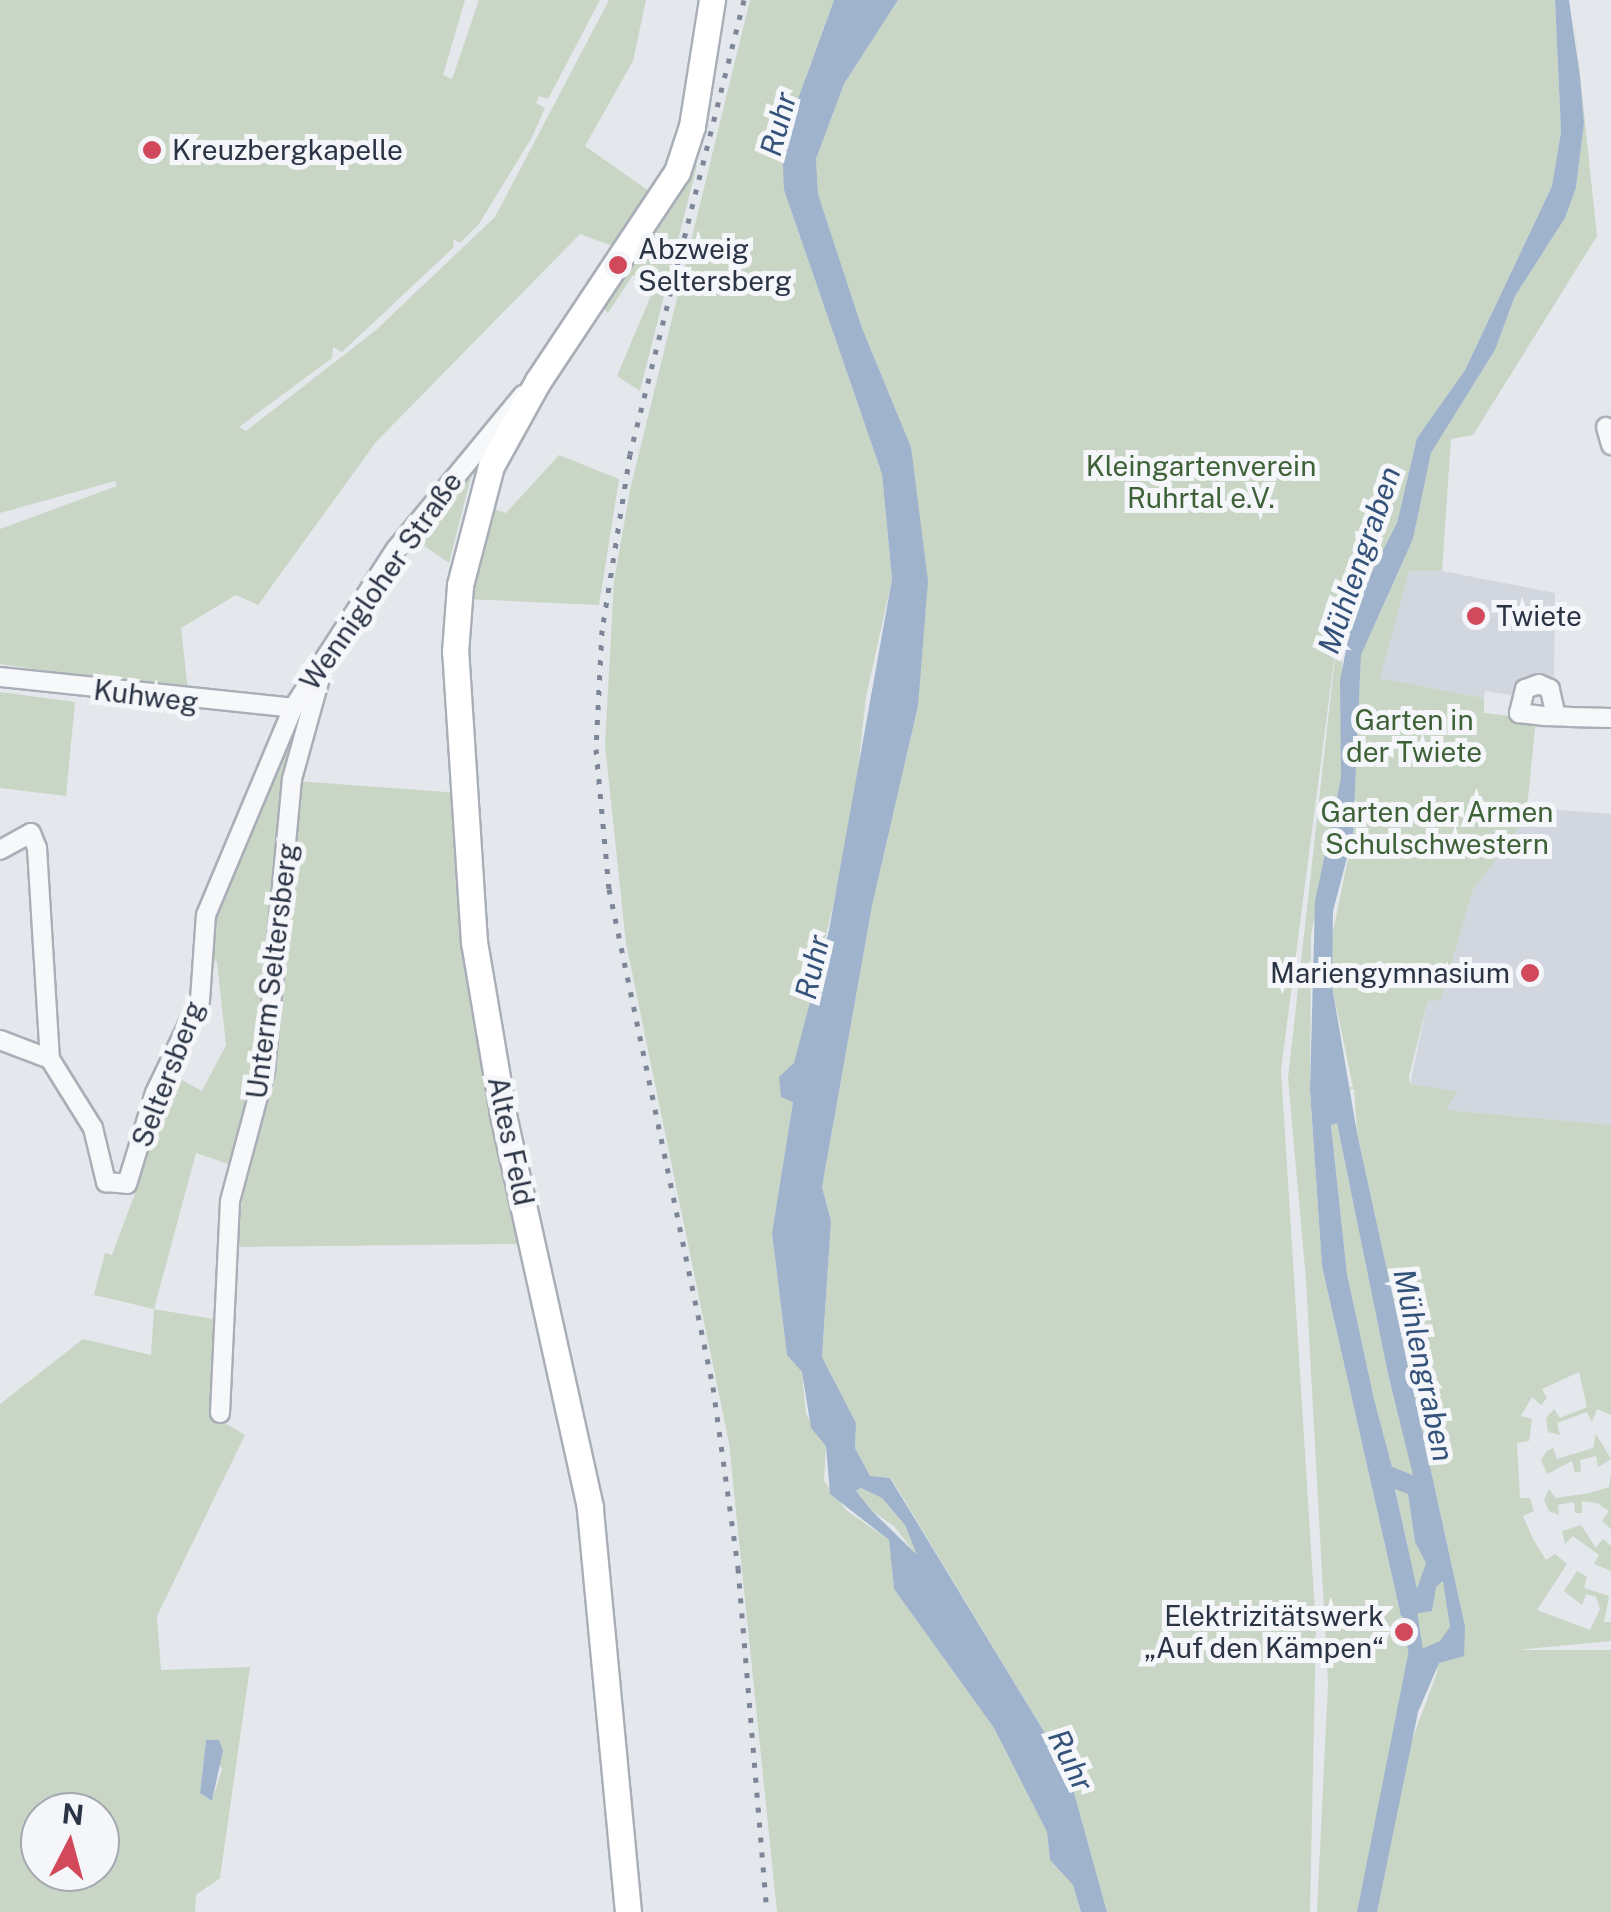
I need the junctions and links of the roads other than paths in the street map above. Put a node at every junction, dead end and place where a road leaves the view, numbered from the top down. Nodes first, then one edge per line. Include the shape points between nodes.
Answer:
1 (712, 0) edge
2 (480, 460) junction
3 (328, 651) junction
4 (0, 677) edge
5 (294, 708) junction
6 (1556, 716) dead end
7 (1611, 718) edge
8 (0, 850) edge
9 (0, 1040) edge
10 (50, 1059) junction
11 (220, 1413) dead end
12 (628, 1912) edge

1 - 2 main road, Altes Feld via 692,126 677,172
2 - 3 street, Wennigloher Straße
2 - 12 main road, Altes Feld via 455,652 472,924 500,1097 590,1508
3 - 5 street, Wennigloher Straße
3 - 11 street, Unterm Seltersberg via 296,761 265,1070 230,1201
4 - 5 street, Kuhweg
5 - 10 street, Seltersberg via 206,914 200,1000 155,1093 127,1184 106,1182 92,1128
6 - 7 street
8 - 10 street via 31,833 36,848
9 - 10 street

